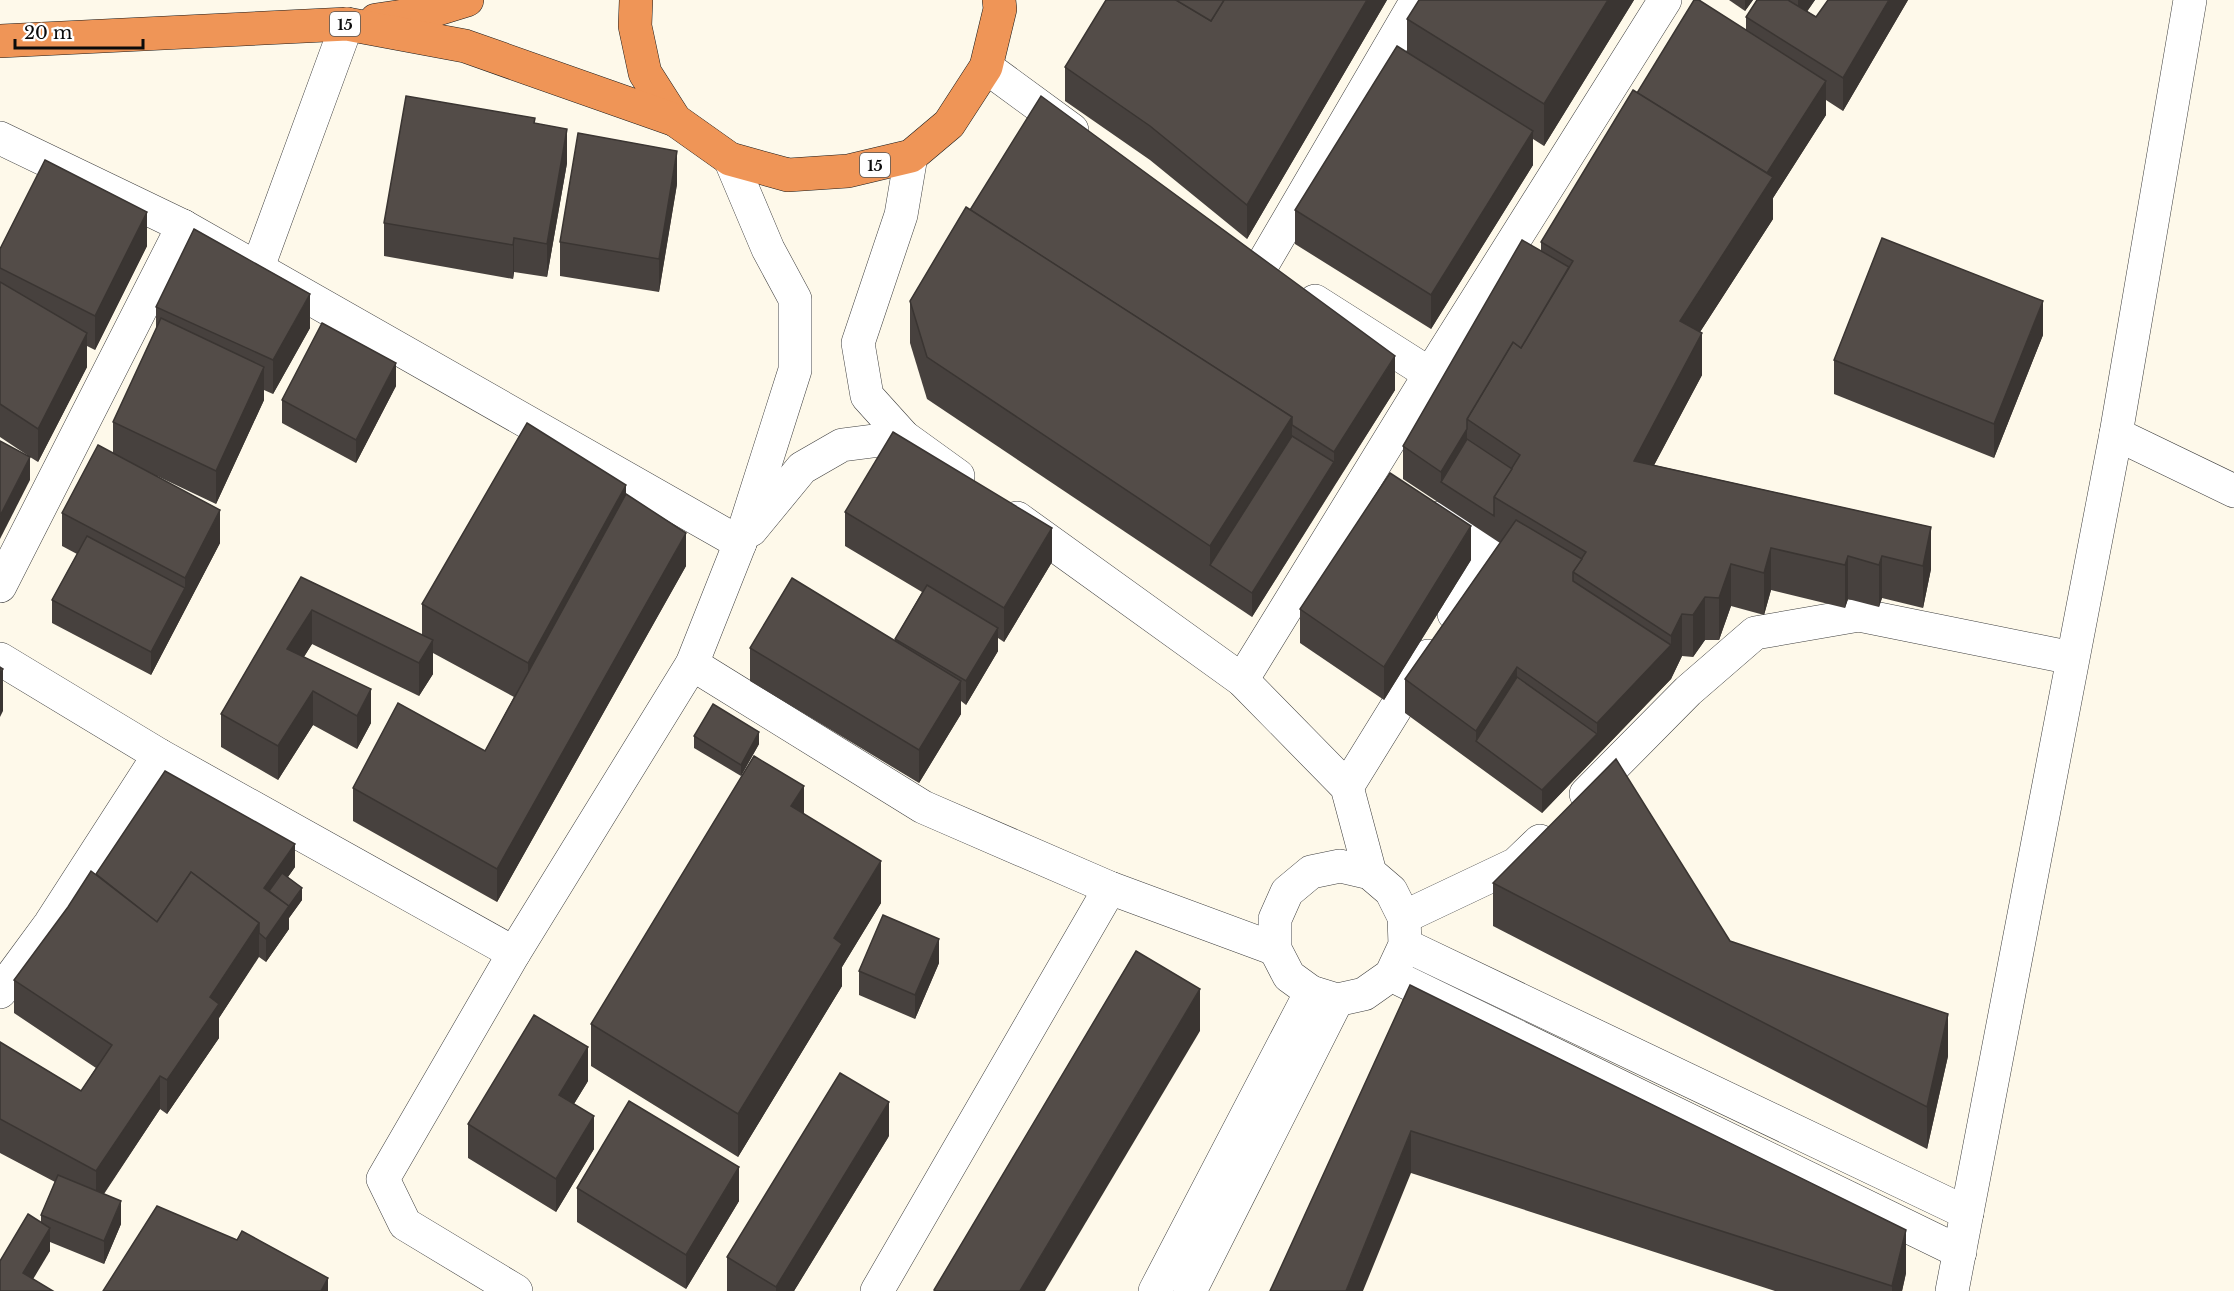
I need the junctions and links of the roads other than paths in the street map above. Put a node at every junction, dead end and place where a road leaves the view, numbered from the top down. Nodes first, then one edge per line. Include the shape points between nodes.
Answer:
1 (467, 0) edge
2 (636, 0) edge
3 (1417, 0) edge
4 (1665, 0) edge
5 (2190, 0) edge
6 (1003, 3) edge
7 (347, 24) junction
8 (0, 41) edge
9 (986, 67) junction
10 (675, 120) junction
11 (0, 138) edge
12 (1100, 150) edge
13 (911, 156) junction
14 (730, 159) junction
15 (183, 226) junction
16 (1232, 246) edge
17 (258, 267) junction
18 (1261, 267) junction
19 (1430, 374) junction
20 (2116, 434) junction
21 (904, 437) junction
22 (1368, 477) junction
23 (2234, 491) edge
24 (740, 543) junction
25 (0, 586) edge
26 (2072, 658) junction
27 (0, 659) edge
28 (692, 664) junction
29 (1242, 680) junction
30 (159, 755) junction
31 (1347, 787) junction
32 (1370, 873) junction
33 (1110, 888) junction
34 (1404, 931) junction
35 (1275, 949) junction
36 (514, 953) junction
37 (1391, 975) junction
38 (0, 992) edge
39 (1324, 996) junction
40 (1968, 1213) junction
41 (1960, 1252) junction
42 (516, 1291) edge
43 (877, 1291) edge
44 (1155, 1291) edge
45 (1190, 1291) edge
46 (1952, 1291) edge

1 - 7 highway via 425,13
2 - 10 highway via 635,26 645,73
3 - 18 street
4 - 19 street
5 - 20 street
6 - 9 highway, 15
7 - 8 highway, 15
7 - 10 highway, 15 via 465,46
7 - 17 street
9 - 12 street
9 - 13 highway, 15 via 949,124
10 - 14 highway, 15
11 - 15 street
13 - 14 highway, 15 via 848,171 788,175
13 - 21 street via 901,215 858,343 867,396
14 - 24 street via 768,249 795,299 795,370
15 - 17 street
15 - 25 street
16 - 18 street
17 - 24 street
18 - 19 street
19 - 22 street
20 - 23 street
20 - 26 street
21 - 24 street via 842,445 802,468
21 - 29 street
22 - 29 street
22 - 31 street via 1490,554
24 - 28 street
26 - 34 street via 1859,615 1755,633 1688,691 1516,864
26 - 40 street
27 - 30 street
28 - 33 street via 923,807
28 - 36 street
29 - 31 street
30 - 36 street
30 - 38 street via 50,924
31 - 32 street
32 - 34 street via 1391,891
32 - 35 street via 1340,866 1311,872 1287,892 1275,919
33 - 35 street
33 - 43 street
34 - 37 street
34 - 40 street
35 - 39 street via 1289,975
36 - 42 street via 383,1179 405,1224
37 - 39 street via 1364,994
37 - 41 street
39 - 44 street
39 - 45 street
40 - 41 street
41 - 46 street

